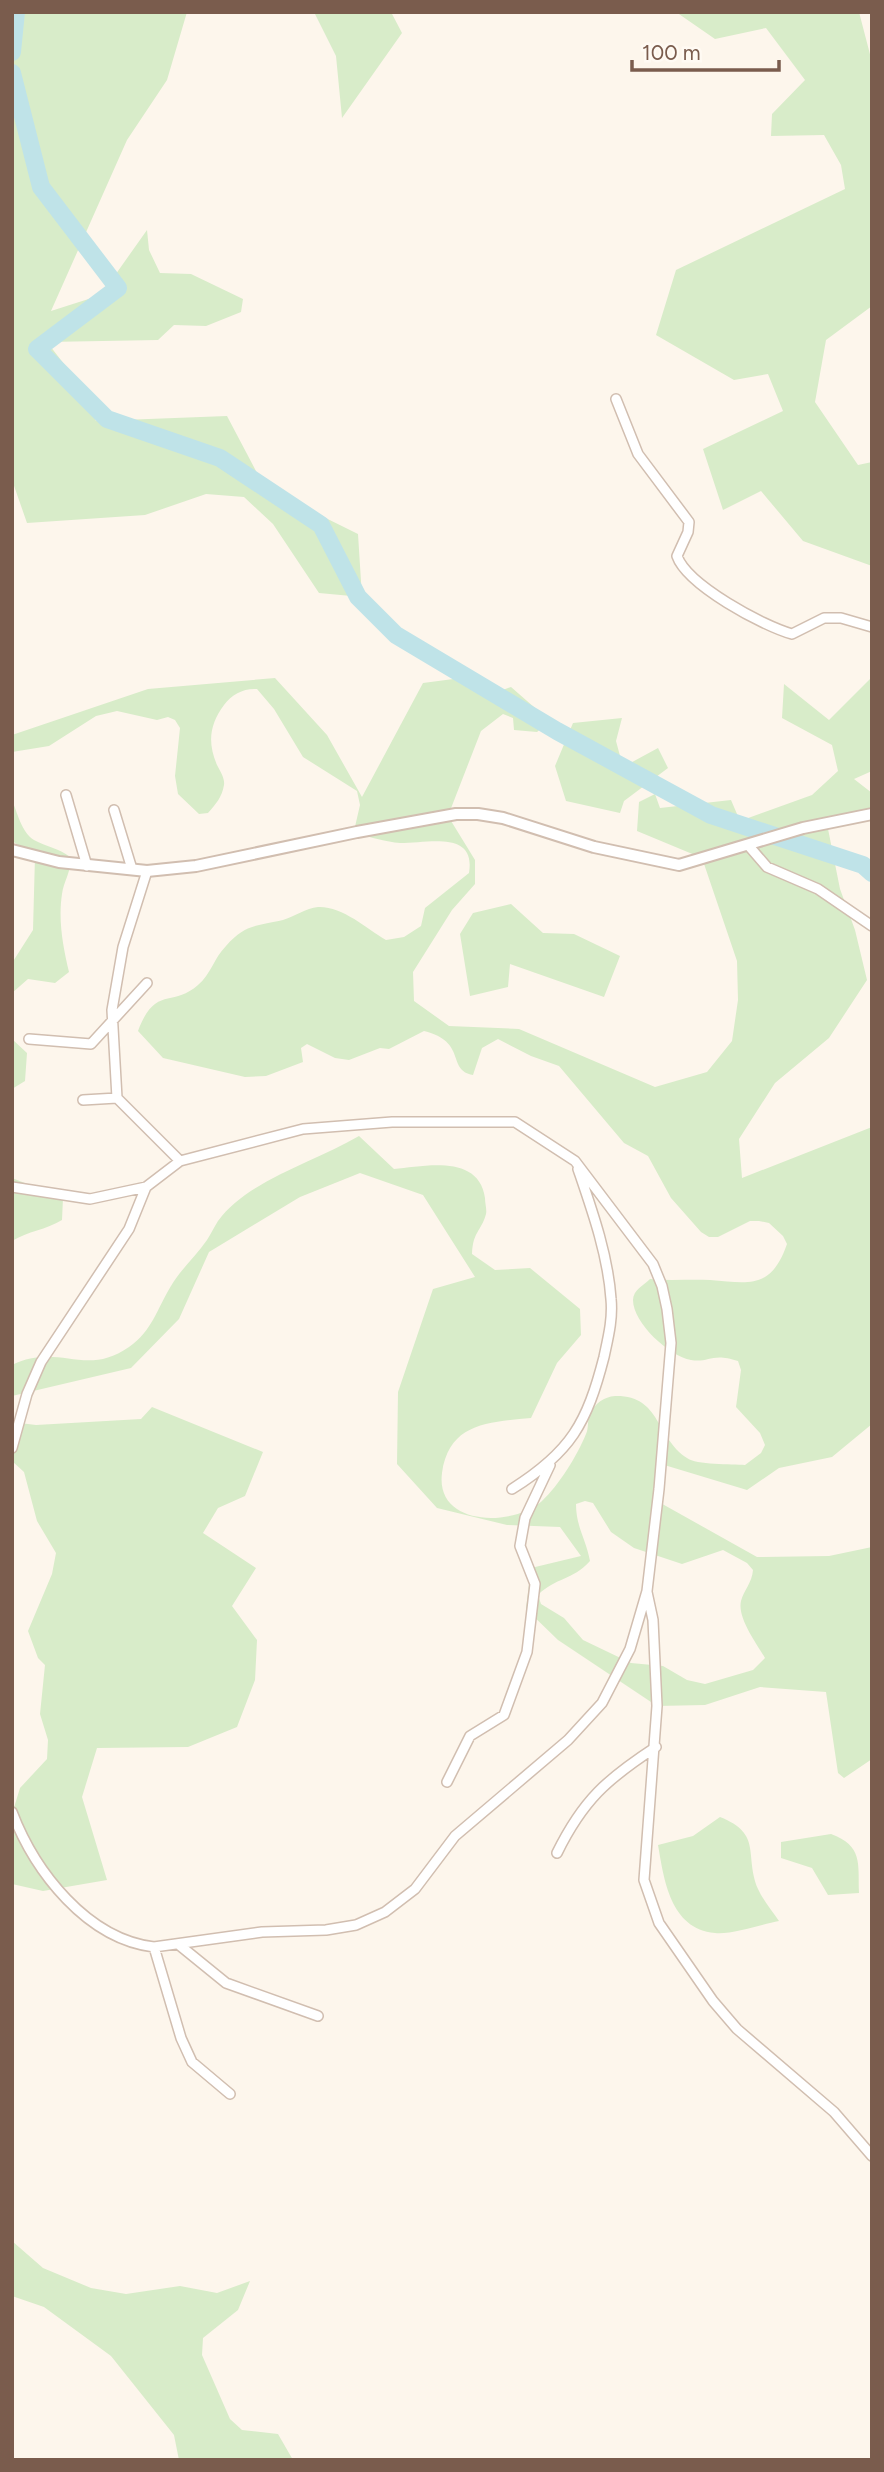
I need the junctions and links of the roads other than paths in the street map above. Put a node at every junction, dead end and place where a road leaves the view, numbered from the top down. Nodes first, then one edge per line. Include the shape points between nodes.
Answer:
1 (616, 399) dead end
2 (872, 627) edge
3 (66, 795) dead end
4 (114, 810) dead end
5 (872, 814) edge
6 (748, 845) junction
7 (12, 849) edge
8 (87, 866) junction
9 (132, 869) junction
10 (146, 871) junction
11 (872, 926) edge
12 (147, 983) dead end
13 (111, 1024) junction
14 (29, 1039) dead end
15 (117, 1098) junction
16 (83, 1100) dead end
17 (180, 1161) junction
18 (575, 1161) junction
19 (12, 1187) edge
20 (146, 1187) junction
21 (12, 1448) edge
22 (552, 1461) junction
23 (512, 1489) dead end
24 (647, 1591) junction
25 (656, 1747) junction
26 (447, 1782) dead end
27 (12, 1812) edge
28 (557, 1853) dead end
29 (178, 1944) junction
30 (154, 1947) junction
31 (318, 2016) dead end
32 (230, 2094) dead end
33 (872, 2156) edge

1 - 2 street via 638,454 689,522 677,556 690,577 771,628 792,634 824,618
3 - 8 street
4 - 9 street
5 - 6 street
6 - 10 street via 679,865 594,847 503,818 467,814 196,866
6 - 11 street via 767,867 818,889
7 - 8 street
8 - 9 street
9 - 10 street
10 - 13 street via 123,947
12 - 13 street
13 - 14 street via 91,1044
13 - 15 street
15 - 16 street
15 - 17 street
17 - 18 street via 303,1129 392,1122 515,1122
17 - 20 street
18 - 22 street via 603,1251 612,1311 595,1393 580,1428
18 - 24 street via 653,1264 667,1309 671,1343
19 - 20 street via 90,1199
20 - 21 street via 129,1229 41,1362
22 - 23 street
22 - 26 street via 525,1518 520,1546 535,1584 527,1653 504,1715 470,1736
24 - 25 street via 654,1633
24 - 29 street via 630,1649 602,1703 568,1740 455,1836 430,1873 402,1900 356,1925 262,1931
25 - 28 street via 603,1785 575,1817
25 - 33 street via 644,1880 659,1923 737,2029 834,2112
27 - 30 street via 32,1850 82,1914 117,1939
29 - 30 street
29 - 31 street via 226,1983
30 - 32 street via 192,2062

